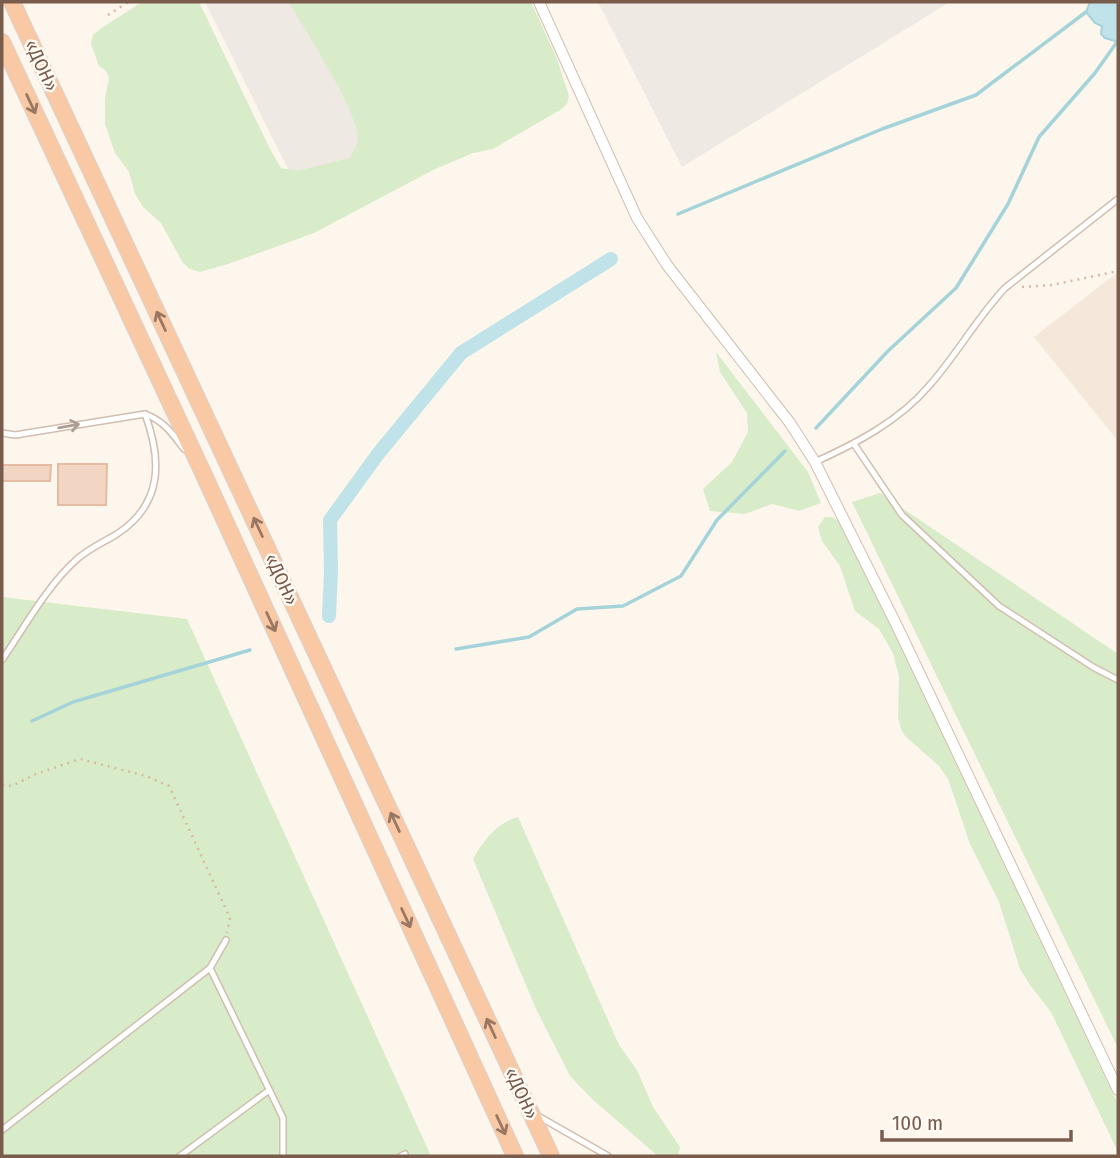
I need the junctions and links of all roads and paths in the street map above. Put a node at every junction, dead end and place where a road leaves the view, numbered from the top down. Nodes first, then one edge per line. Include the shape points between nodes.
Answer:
1 (12, 2) edge
2 (128, 2) edge
3 (538, 2) edge
4 (108, 15) dead end
5 (2, 42) edge
6 (1118, 200) edge
7 (1118, 271) edge
8 (1005, 288) junction
9 (145, 414) junction
10 (2, 433) edge
11 (855, 444) junction
12 (815, 462) junction
13 (204, 475) junction
14 (2, 660) edge
15 (1118, 680) edge
16 (2, 785) edge
17 (226, 940) joint
18 (210, 968) junction
19 (1118, 1090) edge
20 (268, 1091) junction
21 (531, 1113) junction
22 (2, 1130) edge
23 (180, 1156) edge
24 (283, 1156) edge
25 (514, 1156) edge
26 (551, 1156) edge
27 (608, 1156) edge

21 -> 1 highway, «ДОН»
2 - 4 path
3 - 12 street via 637,218
5 -> 13 highway, «ДОН»
6 - 8 lane
7 - 8 path via 1052,285
8 - 11 lane via 928,388
10 -> 9 lane via 15,435
9 - 13 lane via 167,426
9 - 14 lane via 157,461 155,485 146,504 120,532 78,558 62,574
11 - 12 lane
11 - 15 lane via 902,515 999,606
12 - 19 street
13 -> 25 highway, «ДОН»
16 - 17 path via 12,786 80,759 169,786 230,918
17 - 18 lane
18 - 20 lane
18 - 22 lane
20 - 23 lane
20 - 24 lane via 283,1118
21 - 26 highway, «ДОН»
21 - 27 lane

